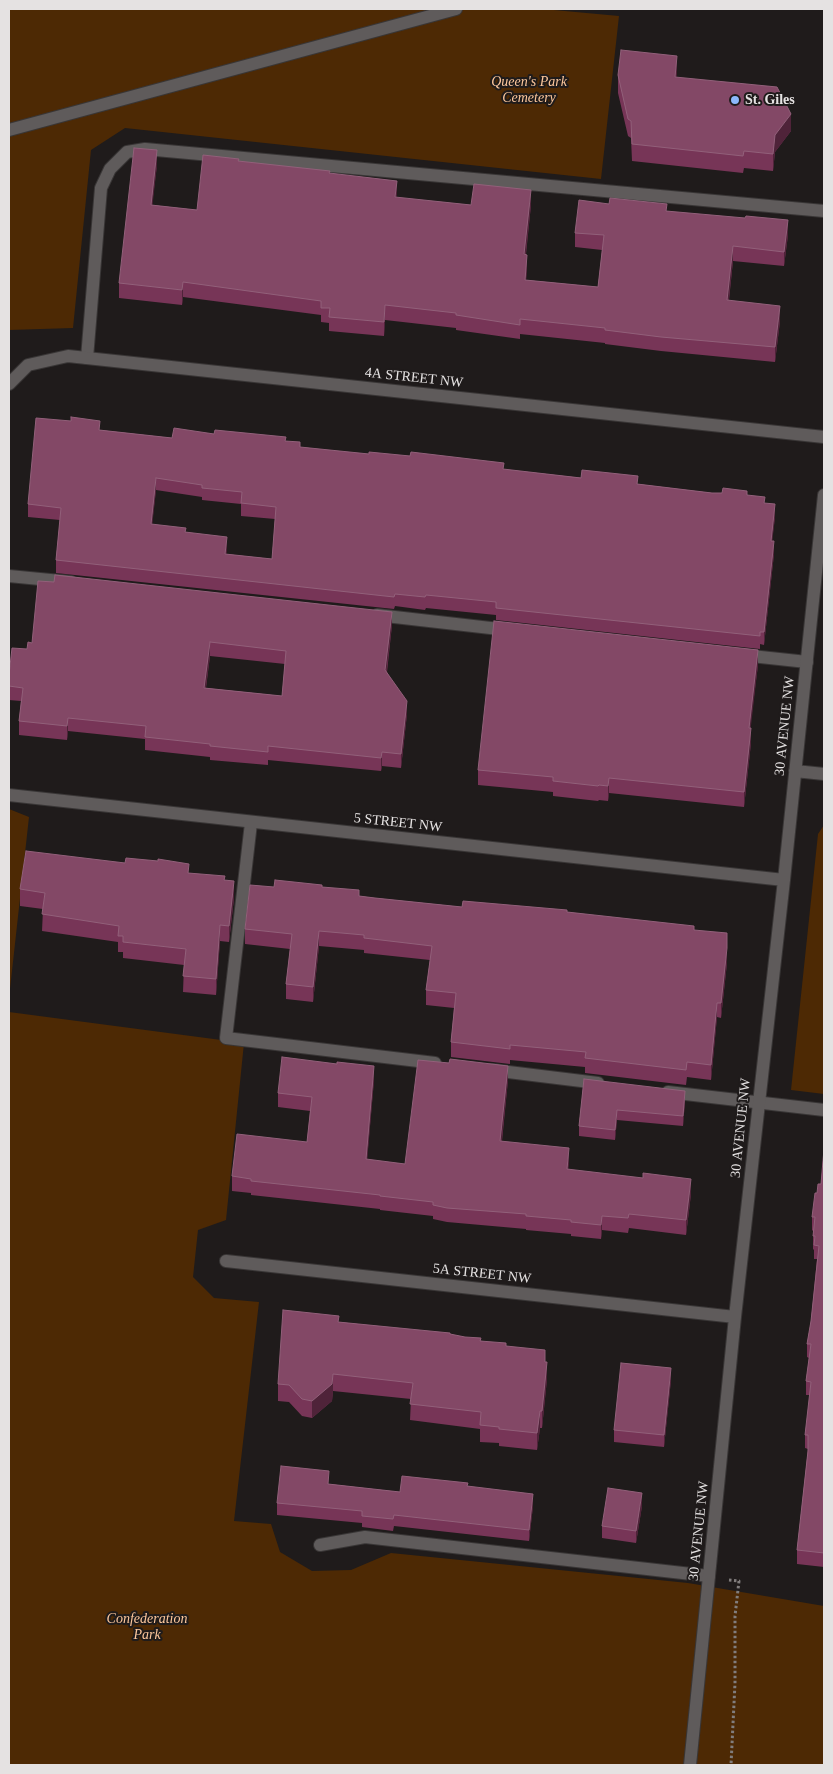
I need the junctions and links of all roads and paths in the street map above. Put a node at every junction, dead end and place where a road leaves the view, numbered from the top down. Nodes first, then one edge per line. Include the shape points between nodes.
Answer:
1 (456, 9) edge
2 (409, 15) edge
3 (9, 130) edge
4 (824, 211) edge
5 (87, 358) junction
6 (9, 384) edge
7 (824, 437) edge
8 (824, 495) edge
9 (9, 576) edge
10 (88, 584) edge
11 (366, 614) edge
12 (525, 631) edge
13 (733, 654) edge
14 (807, 662) junction
15 (795, 771) junction
16 (824, 774) edge
17 (9, 795) edge
18 (251, 823) junction
19 (784, 880) junction
20 (451, 1065) edge
21 (480, 1069) edge
22 (607, 1084) edge
23 (656, 1090) edge
24 (759, 1103) junction
25 (824, 1110) edge
26 (226, 1261) dead end
27 (735, 1317) junction
28 (320, 1545) dead end
29 (709, 1576) junction
30 (690, 1765) edge
31 (731, 1765) edge

1 - 2 street
2 - 3 street
4 - 5 street via 145,149 126,152 110,169 101,188
5 - 6 street, 4A STREET NW via 68,356 28,364
5 - 7 street, 4A STREET NW
8 - 14 street, 30 AVENUE NW
9 - 10 street
11 - 12 street
13 - 14 street
14 - 15 street, 30 AVENUE NW
15 - 16 street
15 - 19 street, 30 AVENUE NW
17 - 18 street, 5 STREET NW
18 - 19 street, 5 STREET NW
18 - 20 street via 226,1038
19 - 24 street, 30 AVENUE NW
21 - 22 street
23 - 24 street
24 - 25 street
24 - 27 street, 30 AVENUE NW
26 - 27 street, 5A STREET NW
27 - 29 street, 30 AVENUE NW
28 - 29 street via 365,1537
29 - 30 street, 30 AVENUE NW
29 - 31 path via 740,1581 735,1616

